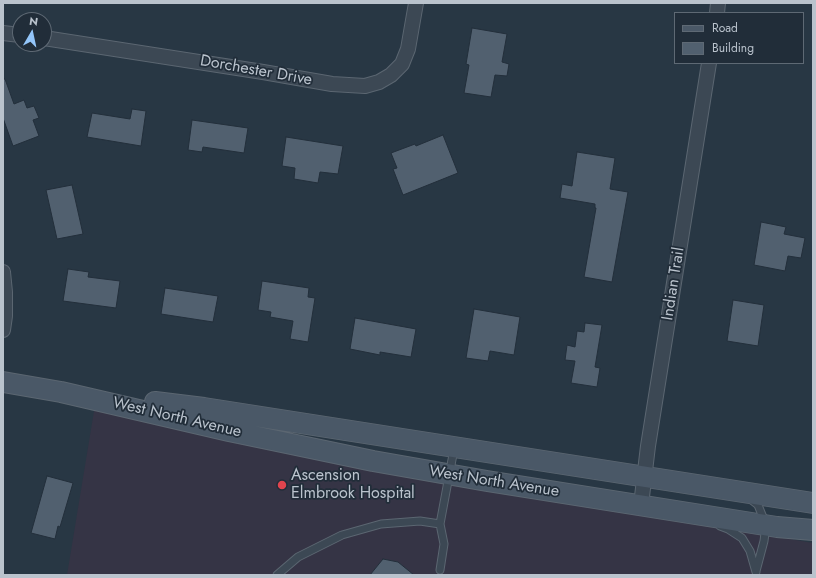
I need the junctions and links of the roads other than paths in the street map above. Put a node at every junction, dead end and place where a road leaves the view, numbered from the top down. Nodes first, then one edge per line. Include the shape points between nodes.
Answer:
1 (416, 4) edge
2 (52, 39) edge
3 (709, 64) edge
4 (3, 272) edge
5 (3, 330) edge
6 (3, 382) edge
7 (61, 392) junction
8 (454, 447) junction
9 (450, 475) junction
10 (644, 477) junction
11 (743, 492) junction
12 (813, 503) edge
13 (650, 507) junction
14 (440, 524) junction
15 (766, 525) junction
16 (813, 530) edge
17 (440, 570) dead end
18 (756, 573) edge
19 (277, 575) edge

1 - 2 street, Dorchester Drive via 408,49 402,64 379,82 365,86 332,84
3 - 10 street, Indian Trail
4 - 5 street
6 - 7 main road, West North Avenue
7 - 8 main road, West North Avenue via 204,408
7 - 9 main road, West North Avenue via 237,432
8 - 9 lane
8 - 10 main road, West North Avenue
9 - 13 main road, West North Avenue
9 - 14 lane
10 - 11 main road, West North Avenue
10 - 13 street, Indian Trail
11 - 12 main road, West North Avenue
11 - 15 lane via 758,505
13 - 15 main road, West North Avenue
13 - 18 lane via 728,529 742,538 750,551
14 - 17 lane via 444,544
14 - 19 lane via 420,521 381,524 342,535 298,557
15 - 16 main road, West North Avenue
15 - 18 lane

